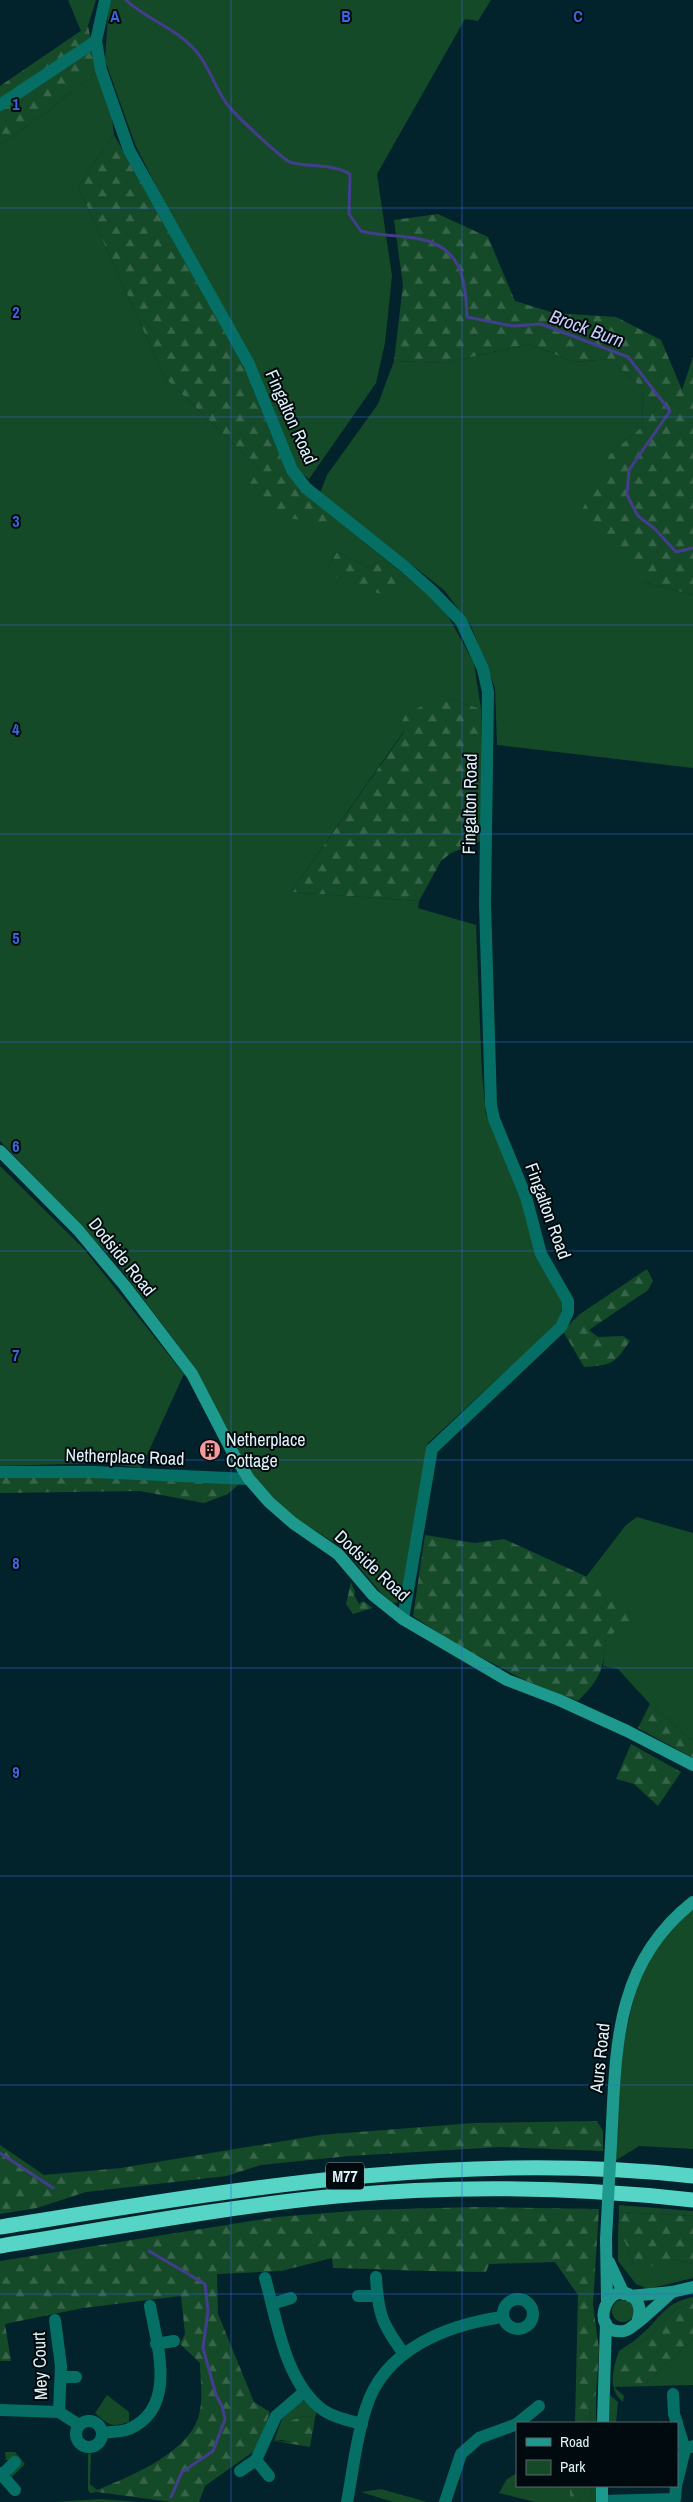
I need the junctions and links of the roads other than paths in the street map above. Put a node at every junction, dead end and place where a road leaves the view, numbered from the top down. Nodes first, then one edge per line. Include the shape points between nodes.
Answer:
1 (105, 0) edge
2 (96, 41) junction
3 (0, 105) edge
4 (0, 1151) edge
5 (0, 1472) edge
6 (249, 1479) junction
7 (403, 1619) junction
8 (693, 1765) edge
9 (693, 1902) edge
10 (693, 2176) edge
11 (693, 2200) edge
12 (0, 2227) edge
13 (606, 2240) junction
14 (0, 2246) edge
15 (376, 2277) dead end
16 (265, 2278) dead end
17 (693, 2287) edge
18 (672, 2292) junction
19 (627, 2295) junction
20 (358, 2296) dead end
21 (377, 2296) junction
22 (291, 2298) dead end
23 (607, 2300) junction
24 (272, 2304) junction
25 (150, 2306) dead end
26 (502, 2317) dead end
27 (56, 2320) dead end
28 (606, 2323) junction
29 (633, 2326) junction
30 (174, 2341) dead end
31 (156, 2344) junction
32 (404, 2354) junction
33 (604, 2365) junction
34 (76, 2376) dead end
35 (61, 2377) junction
36 (304, 2392) junction
37 (673, 2394) dead end
38 (539, 2406) dead end
39 (0, 2410) edge
40 (59, 2412) junction
41 (520, 2422) edge
42 (603, 2422) edge
43 (676, 2422) edge
44 (362, 2424) junction
45 (516, 2424) edge
46 (79, 2425) junction
47 (678, 2426) edge
48 (102, 2433) junction
49 (689, 2448) edge
50 (256, 2460) junction
51 (15, 2462) dead end
52 (240, 2471) dead end
53 (1, 2474) edge
54 (269, 2476) dead end
55 (678, 2479) edge
56 (602, 2487) edge
57 (676, 2487) edge
58 (15, 2490) dead end
59 (676, 2500) edge
60 (347, 2502) edge
61 (352, 2502) edge
62 (445, 2502) edge
63 (602, 2502) edge

1 - 2 street
2 - 3 street
2 - 7 street, Fingalton Road via 101,70 129,150 248,364 292,470 306,488 412,573 461,621 483,668 488,692 485,903 490,1105 526,1197 541,1254 568,1301 568,1312 561,1327 432,1449
4 - 6 main road, Dodside Road via 78,1230 192,1374
5 - 6 street, Netherplace Road via 95,1472
6 - 7 main road, Dodside Road via 293,1523 338,1554 373,1594
7 - 8 main road, Dodside Road via 508,1680 627,1731
9 - 13 main road, Aurs Road, bridge via 656,1940 632,1982 622,2012 616,2046
10 - 12 highway, M77 via 553,2167 398,2172 250,2188
11 - 14 highway, M77 via 527,2190 379,2193 273,2203
13 - 19 main road, Aurs Road via 609,2263
13 - 23 main road, Aurs Road
15 - 21 street
16 - 24 street
17 - 18 main road
18 - 19 main road
18 - 29 main road
19 - 23 main road via 618,2294
19 - 29 main road via 638,2304 640,2316
20 - 21 street
21 - 32 street via 384,2326
22 - 24 street
23 - 28 main road via 603,2312
24 - 36 street via 288,2359
25 - 31 street
26 - 32 street via 450,2328
27 - 35 street, Mey Court
28 - 29 main road via 616,2330
28 - 33 main road
29 - 33 main road via 614,2346
30 - 31 street
31 - 48 street via 162,2380 152,2409 127,2430
32 - 44 street via 376,2386
33 - 42 main road
34 - 35 street
35 - 40 street, Mey Court
36 - 44 street via 320,2408 339,2418
36 - 50 street via 276,2416
37 - 43 street
38 - 41 street
39 - 40 street
40 - 46 street
44 - 60 street
45 - 62 street via 479,2438 462,2454
46 - 48 street via 91,2421
46 - 48 street via 76,2437 84,2446 96,2445
47 - 49 street
49 - 55 street
50 - 52 street
50 - 54 street
51 - 53 street
53 - 58 street
56 - 63 main road
57 - 59 street
59 - 63 street
60 - 61 street

